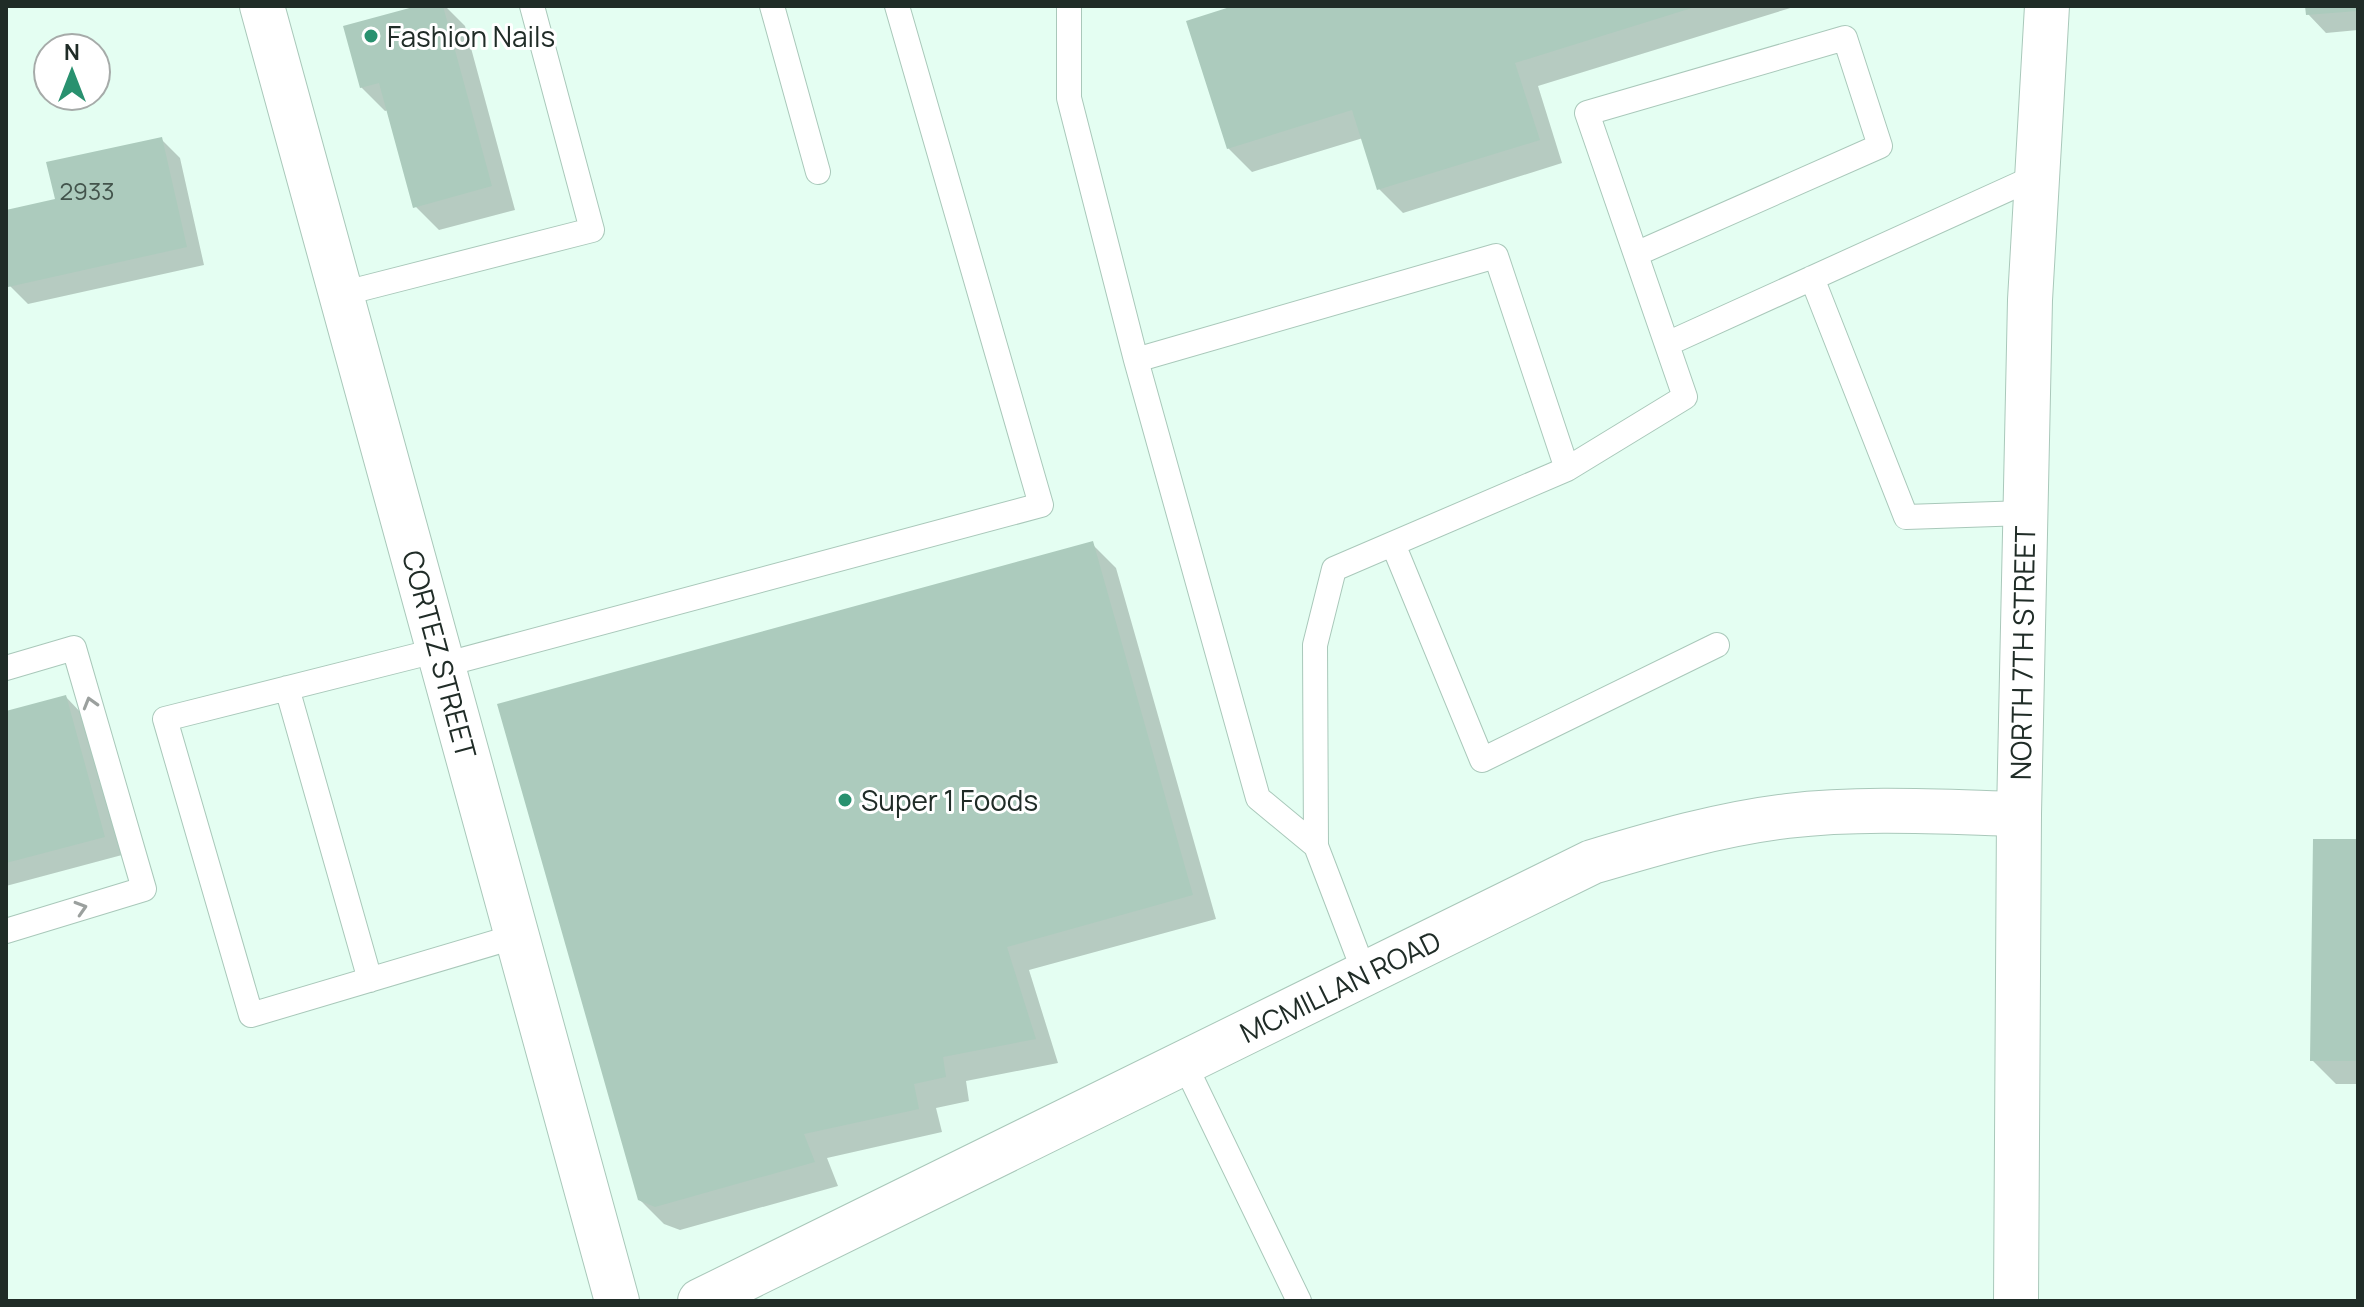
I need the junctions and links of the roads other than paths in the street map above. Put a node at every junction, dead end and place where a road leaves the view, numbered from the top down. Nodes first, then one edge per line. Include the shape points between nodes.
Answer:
1 (262, 6) edge
2 (532, 6) edge
3 (772, 6) edge
4 (897, 6) edge
5 (1069, 6) edge
6 (2047, 6) edge
7 (818, 172) dead end
8 (2037, 176) junction
9 (1636, 254) junction
10 (1812, 278) junction
11 (341, 294) junction
12 (1667, 344) junction
13 (1136, 360) junction
14 (1567, 469) junction
15 (2025, 513) junction
16 (1393, 544) junction
17 (1717, 645) dead end
18 (441, 657) junction
19 (6, 668) edge
20 (287, 688) junction
21 (2019, 814) junction
22 (1316, 846) junction
23 (6, 931) edge
24 (517, 936) junction
25 (1365, 974) junction
26 (370, 980) junction
27 (1184, 1063) junction
28 (617, 1301) edge
29 (700, 1301) edge
30 (1299, 1301) edge
31 (2016, 1301) edge

1 - 11 street, CORTEZ STREET
2 - 11 lane via 592,230
3 - 7 lane
4 - 18 lane via 1041,505
5 - 13 lane via 1069,98
6 - 8 street, NORTH 7TH STREET
8 - 10 lane
8 - 15 street, NORTH 7TH STREET
9 - 9 lane via 1587,113 1845,38 1880,146
9 - 12 lane
10 - 12 lane
10 - 15 lane via 1906,517
11 - 18 street, CORTEZ STREET
12 - 14 lane via 1685,397
13 - 14 lane via 1496,256
13 - 22 lane via 1258,798
14 - 16 lane
15 - 21 street, NORTH 7TH STREET
16 - 17 lane via 1482,760
16 - 22 lane via 1334,569 1315,645
18 - 20 lane
18 - 24 street, CORTEZ STREET
23 -> 19 lane via 144,889 74,648
20 - 26 lane
20 - 26 lane via 165,719 251,1015
21 - 25 street, MCMILLAN ROAD via 1788,816 1679,835 1592,862
21 - 31 street, NORTH 7TH STREET
22 - 25 lane
24 - 26 lane
24 - 28 street, CORTEZ STREET
25 - 27 street, MCMILLAN ROAD
27 - 29 street, MCMILLAN ROAD
27 - 30 lane

